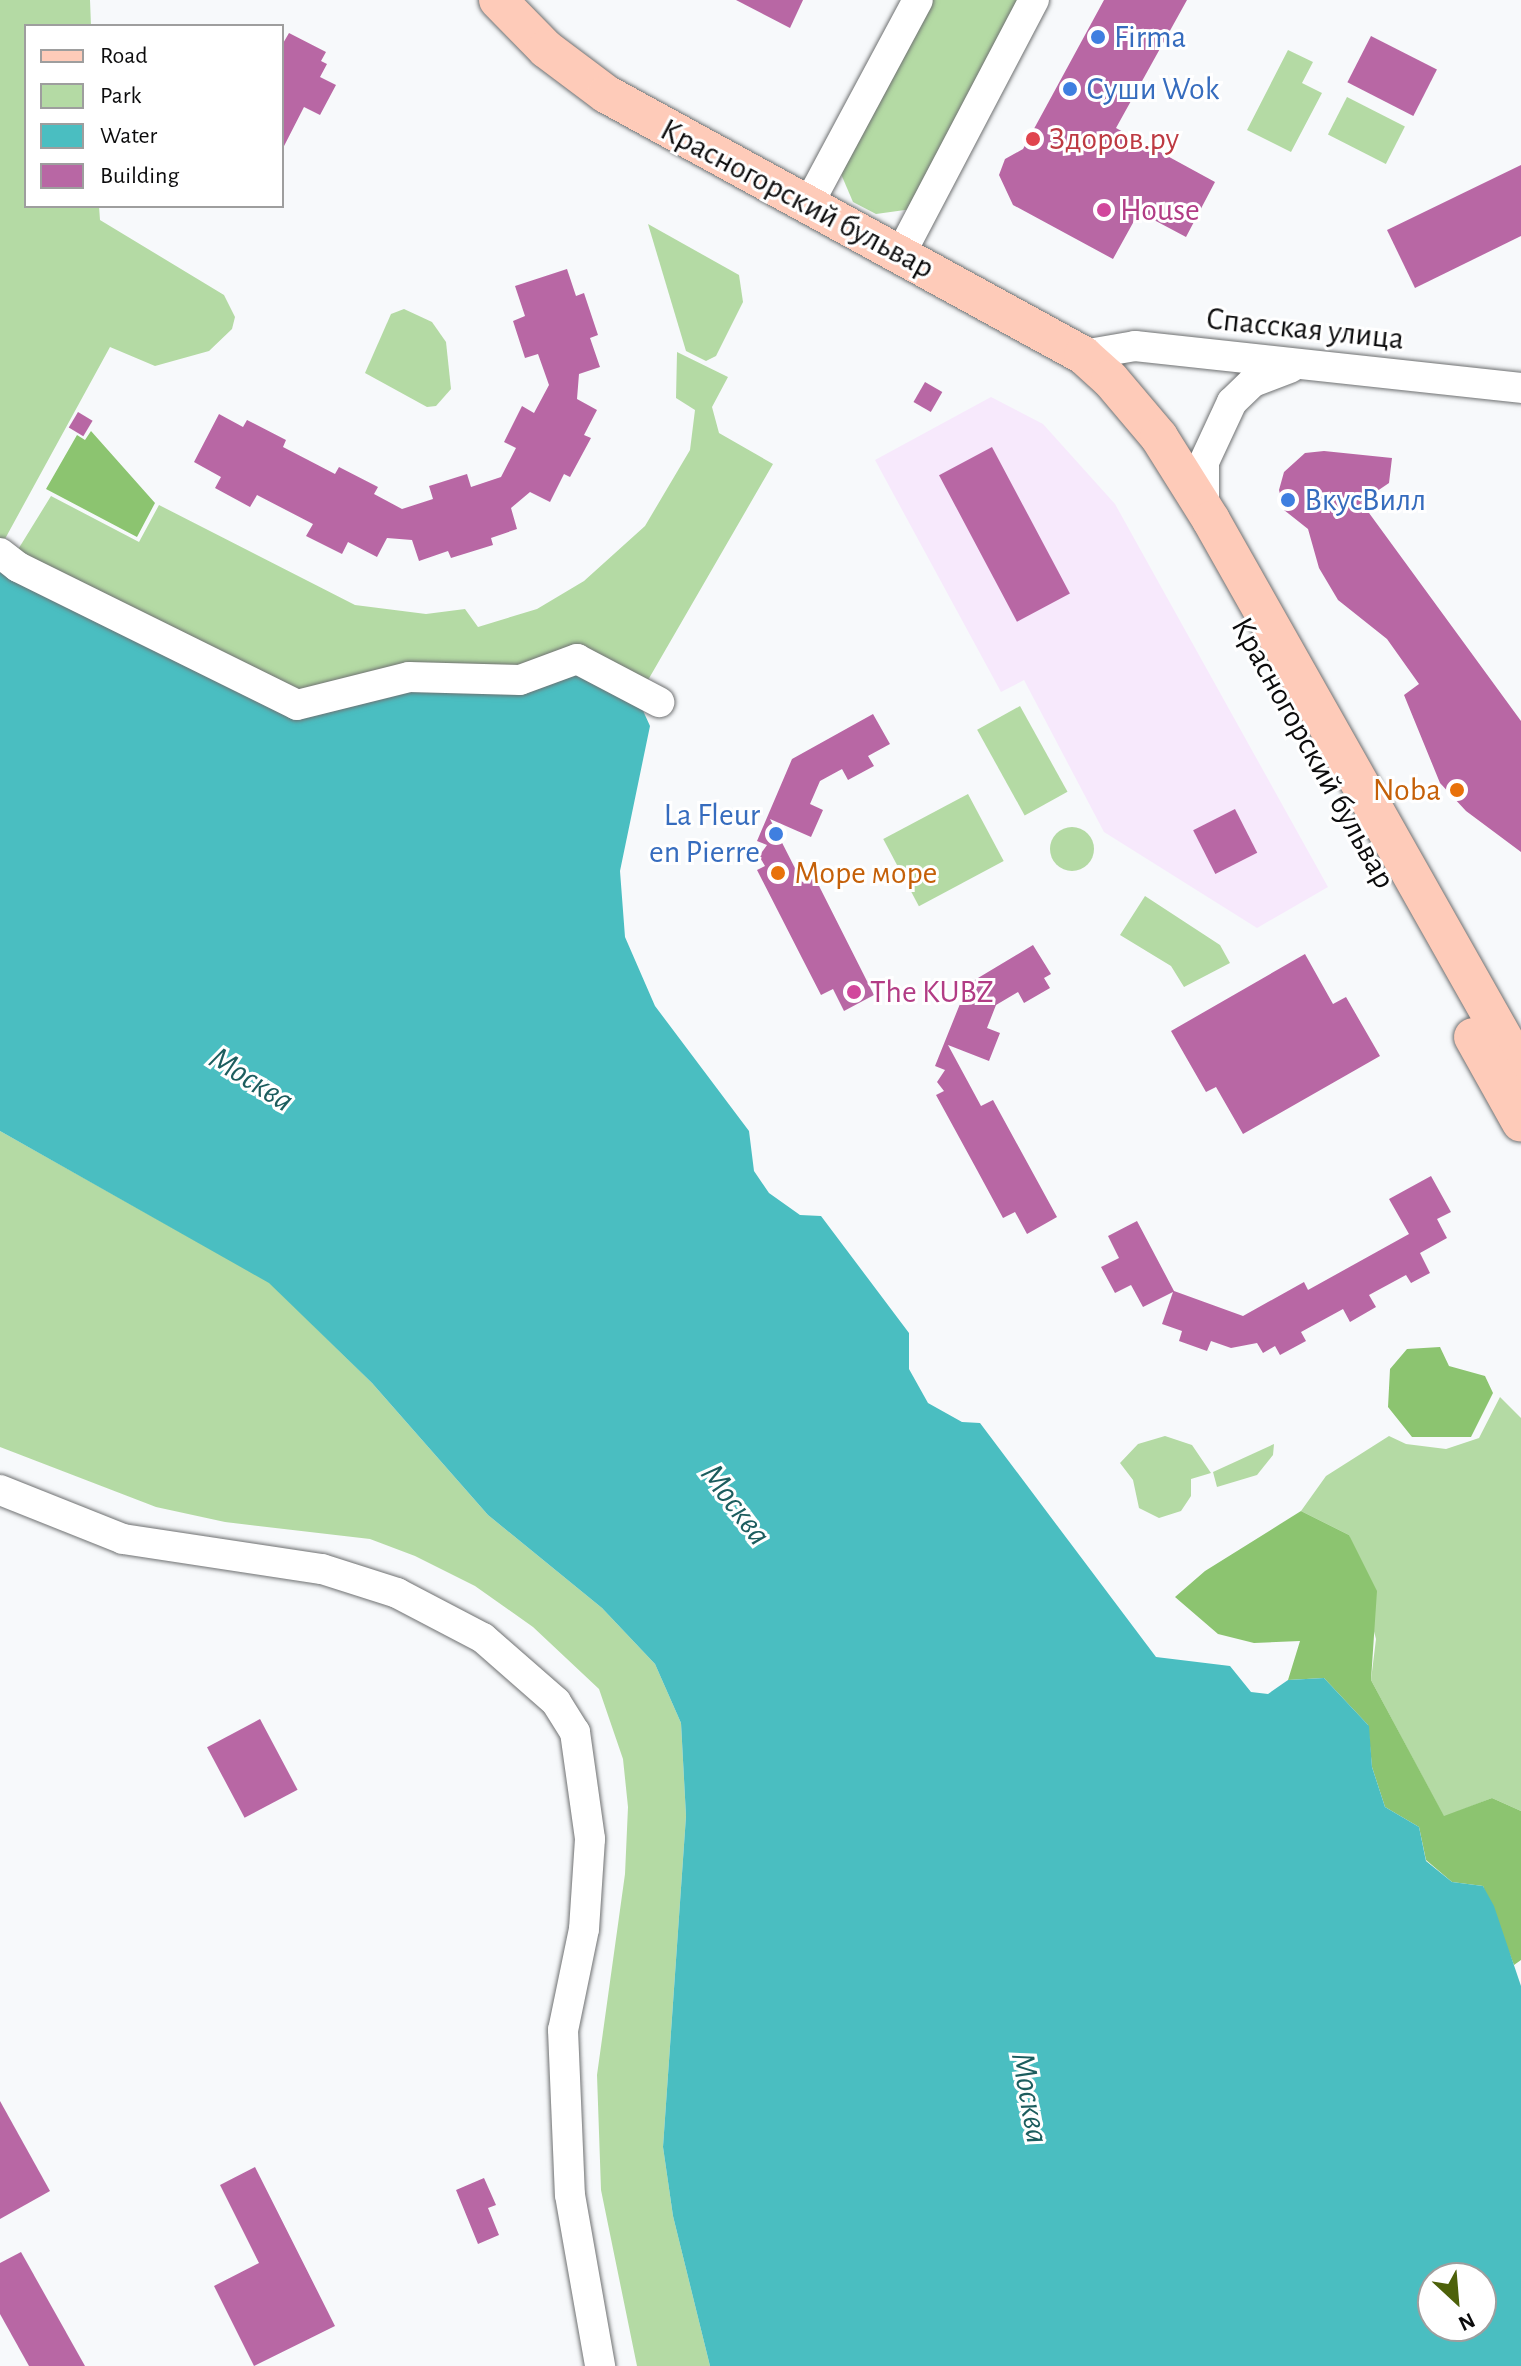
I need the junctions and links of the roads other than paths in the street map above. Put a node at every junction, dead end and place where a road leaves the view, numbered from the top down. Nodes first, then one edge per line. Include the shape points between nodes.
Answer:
1 (498, 0) edge
2 (918, 0) edge
3 (1034, 0) edge
4 (809, 203) junction
5 (901, 253) junction
6 (1300, 365) junction
7 (1097, 367) junction
8 (1521, 388) edge
9 (1204, 507) junction
10 (0, 553) edge
11 (659, 702) dead end
12 (1521, 1069) edge
13 (1521, 1123) edge
14 (0, 1490) edge
15 (600, 2366) edge

1 - 4 main road, Красногорский бульвар via 546,49 606,94
2 - 4 street
3 - 5 street
4 - 5 main road, Красногорский бульвар
5 - 7 main road, Красногорский бульвар
6 - 7 street, Спасская улица via 1135,346
6 - 8 street, Спасская улица
6 - 9 street via 1253,382 1232,402 1204,462
7 - 9 main road, Красногорский бульвар via 1159,437
7 - 13 main road, Красногорский бульвар
9 - 12 main road, Красногорский бульвар
10 - 11 street via 18,567 297,705 409,677 520,680 577,659
14 - 15 street via 123,1539 322,1569 397,1593 483,1638 556,1702 575,1732 590,1839 584,1929 563,2030 570,2195

